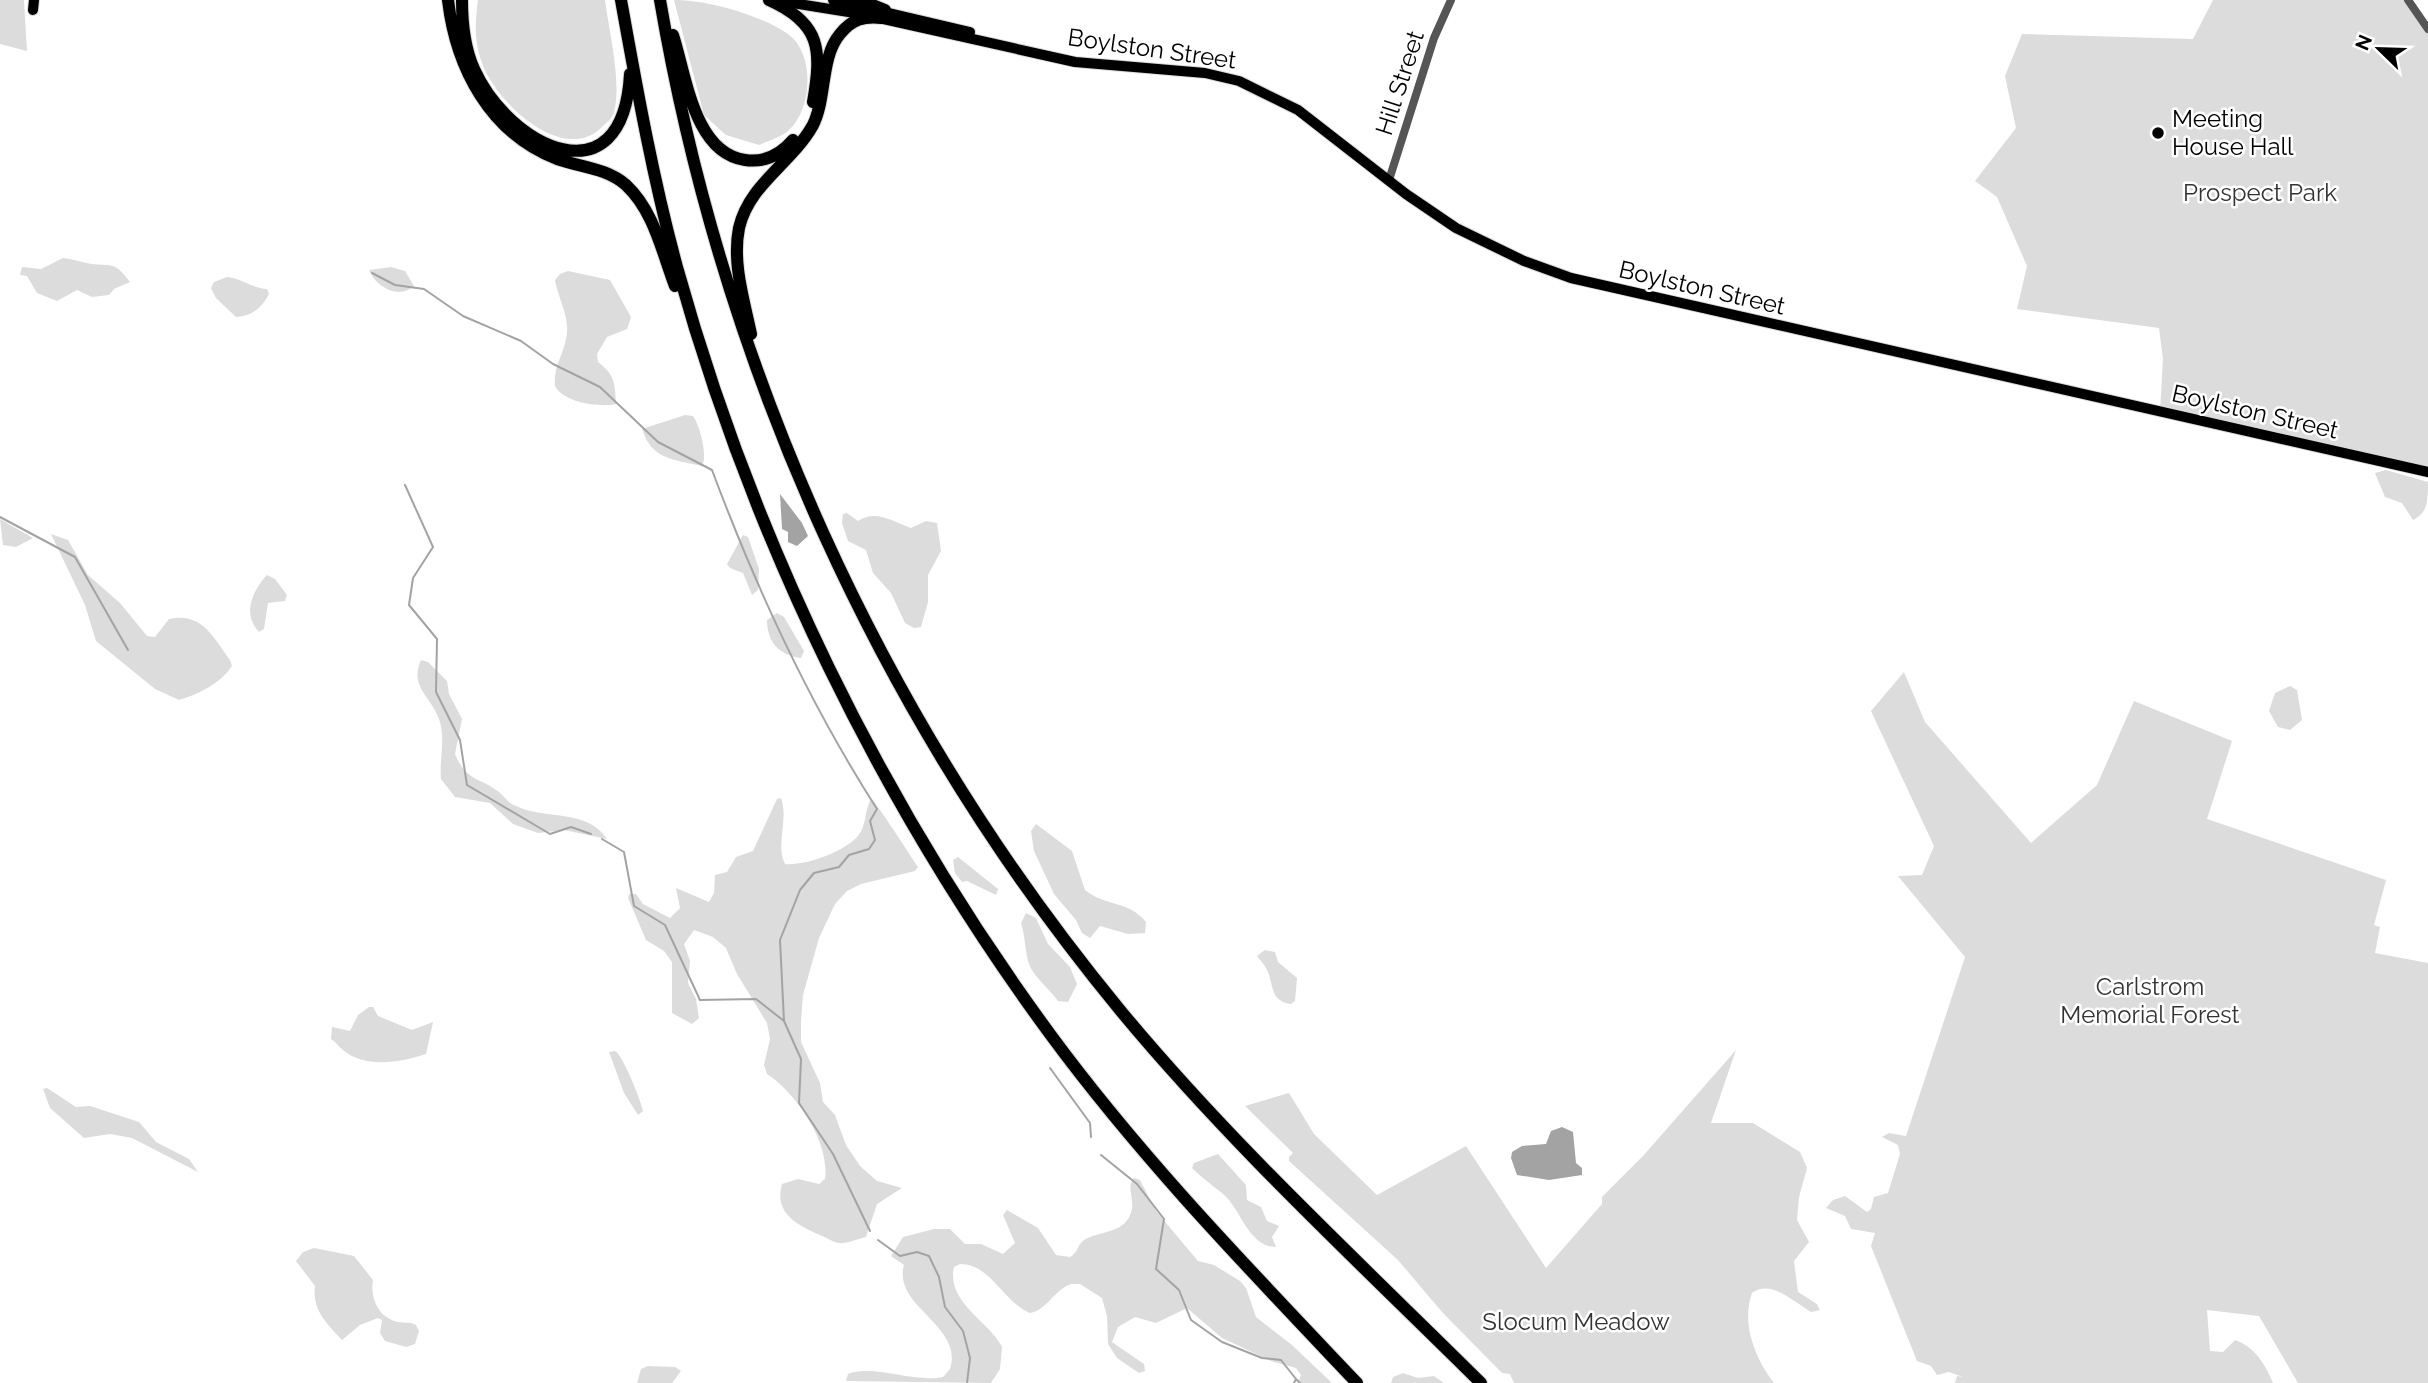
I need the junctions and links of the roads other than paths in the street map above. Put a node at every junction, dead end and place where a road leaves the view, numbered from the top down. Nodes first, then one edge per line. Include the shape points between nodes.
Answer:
1 (448, 0) edge
2 (462, 0) edge
3 (621, 0) edge
4 (661, 0) edge
5 (770, 0) edge
6 (833, 0) edge
7 (860, 0) edge
8 (1451, 0) edge
9 (2408, 0) edge
10 (884, 14) junction
11 (2428, 29) edge
12 (631, 56) junction
13 (1389, 180) junction
14 (709, 373) junction
15 (763, 386) junction
16 (2428, 472) edge
17 (1357, 1383) edge
18 (1481, 1383) edge

1 - 14 highway via 459,57 491,110 533,148 612,175 638,198
2 - 12 highway via 470,58 488,93 526,132 555,148 586,150 603,144 617,131 628,99
3 - 12 highway
4 - 5 highway via 704,132 723,152 752,161 776,155 793,140 809,114 815,88 816,46 811,32 800,16
4 - 15 highway via 703,196
5 - 10 main road, Boylston Street
6 - 10 main road, Boylston Street
7 - 10 highway
8 - 13 street, Hill Street via 1428,54
9 - 11 street
10 - 13 main road, Boylston Street via 956,28 1087,64 1201,72 1243,82 1298,110
10 - 15 highway via 860,18 837,37 813,123 744,212 738,262
12 - 14 highway via 665,218
13 - 16 main road, Boylston Street via 1473,237 1533,265 1586,282
14 - 17 highway via 784,567 872,752 991,951 1139,1146
15 - 18 highway via 841,573 897,680 949,769 1060,934 1198,1099

